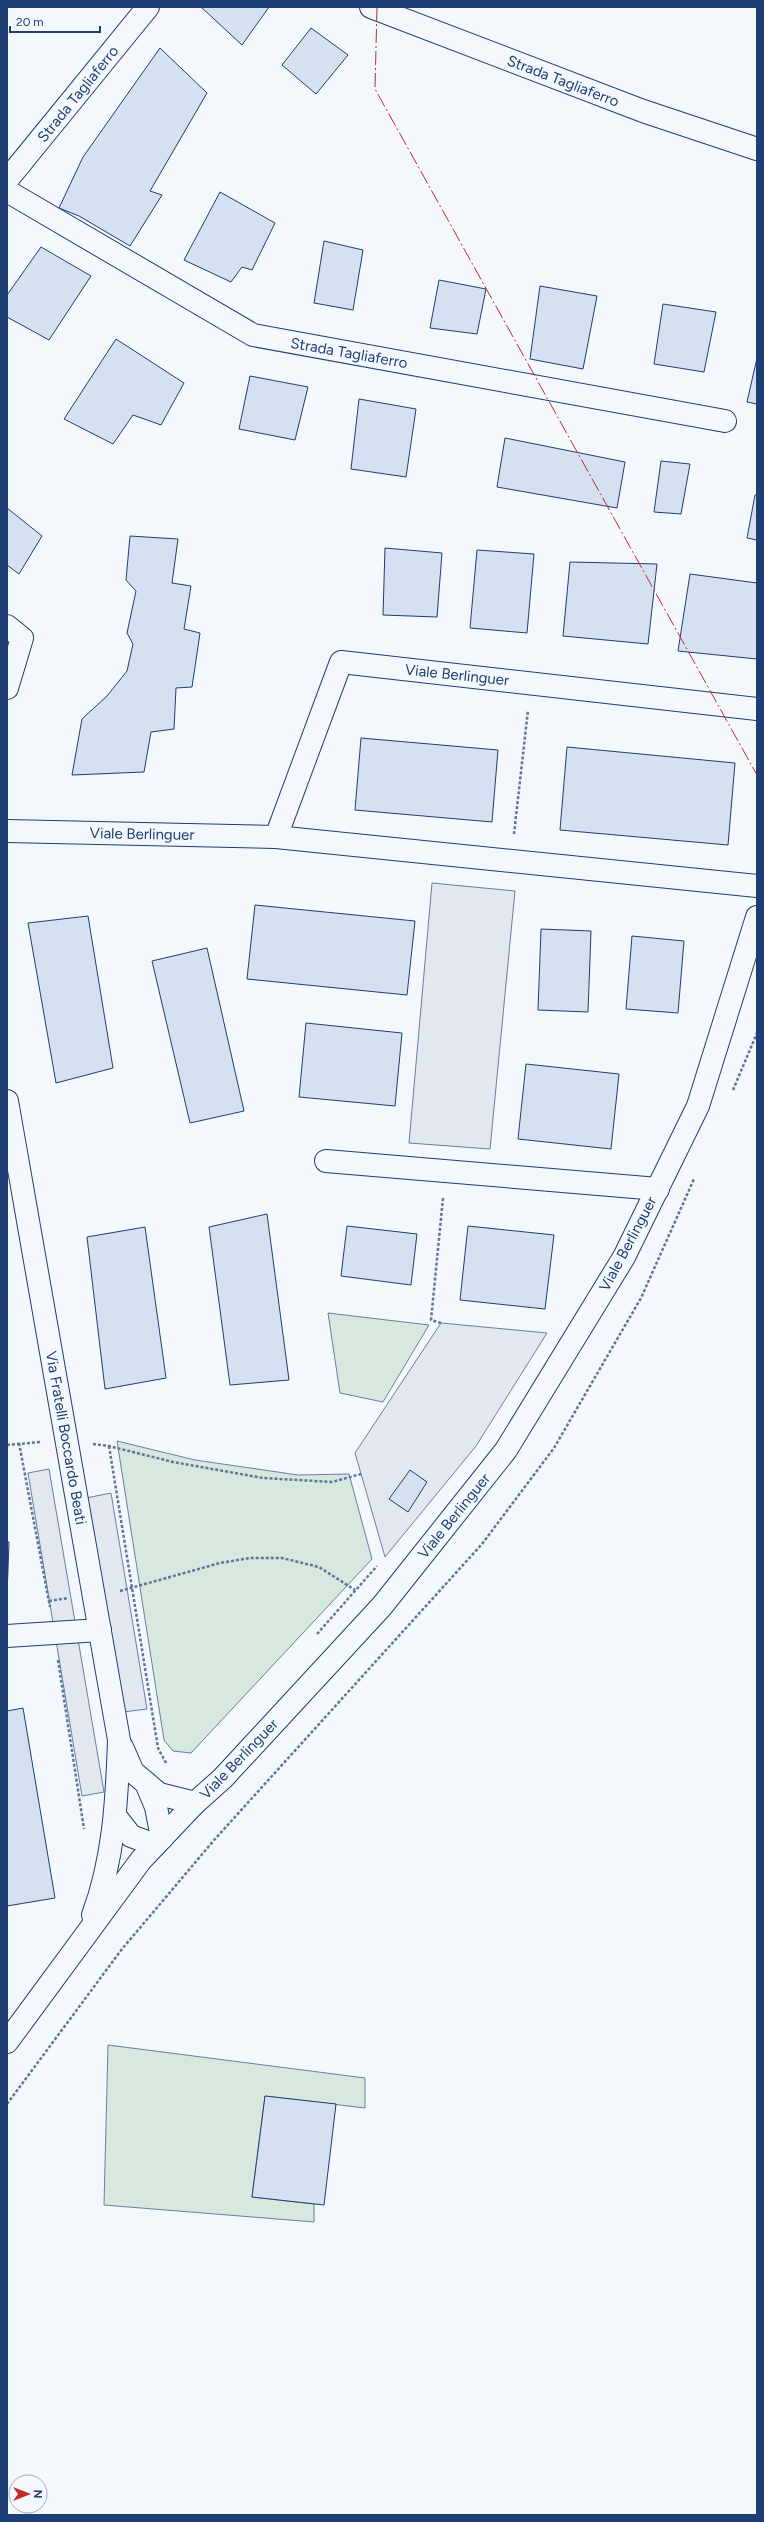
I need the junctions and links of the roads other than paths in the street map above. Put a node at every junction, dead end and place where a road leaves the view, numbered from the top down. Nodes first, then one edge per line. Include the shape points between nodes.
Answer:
1 (148, 7) edge
2 (372, 7) edge
3 (757, 149) edge
4 (7, 180) edge
5 (7, 191) edge
6 (726, 421) dead end
7 (7, 626) edge
8 (7, 688) edge
9 (757, 709) edge
10 (7, 831) edge
11 (276, 837) junction
12 (757, 886) edge
13 (757, 917) edge
14 (7, 1100) edge
15 (326, 1161) dead end
16 (658, 1189) junction
17 (100, 1630) junction
18 (7, 1636) edge
19 (119, 1740) junction
20 (146, 1783) junction
21 (195, 1804) junction
22 (116, 1817) junction
23 (153, 1848) junction
24 (86, 1935) junction
25 (7, 2042) edge

1 - 4 street, Strada Tagliaferro
2 - 3 street, Strada Tagliaferro via 643,111
5 - 6 street, Strada Tagliaferro via 253,335
7 - 8 street via 22,638
9 - 11 street, Viale Berlinguer via 342,662
10 - 11 street, Viale Berlinguer
11 - 12 street, Viale Berlinguer
13 - 16 street, Viale Berlinguer via 698,1106
14 - 17 street, Via Fratelli Boccardo Beati
15 - 16 street, Viale Berlinguer
16 - 21 street, Viale Berlinguer via 624,1257 506,1450 382,1606 223,1778
17 - 18 street
17 - 19 street, Via Fratelli Boccardo Beati
19 - 20 street, Via Fratelli Boccardo Beati via 133,1772
19 - 22 street, Via Fratelli Boccardo Beati
20 - 21 street, Via Fratelli Boccardo Beati via 159,1794
20 - 23 street, Via Fratelli Boccardo Beati via 156,1807
21 - 23 street, Viale Berlinguer
22 - 23 street via 131,1836
22 - 24 street, Via Fratelli Boccardo Beati via 101,1895
23 - 24 street
24 - 25 street

